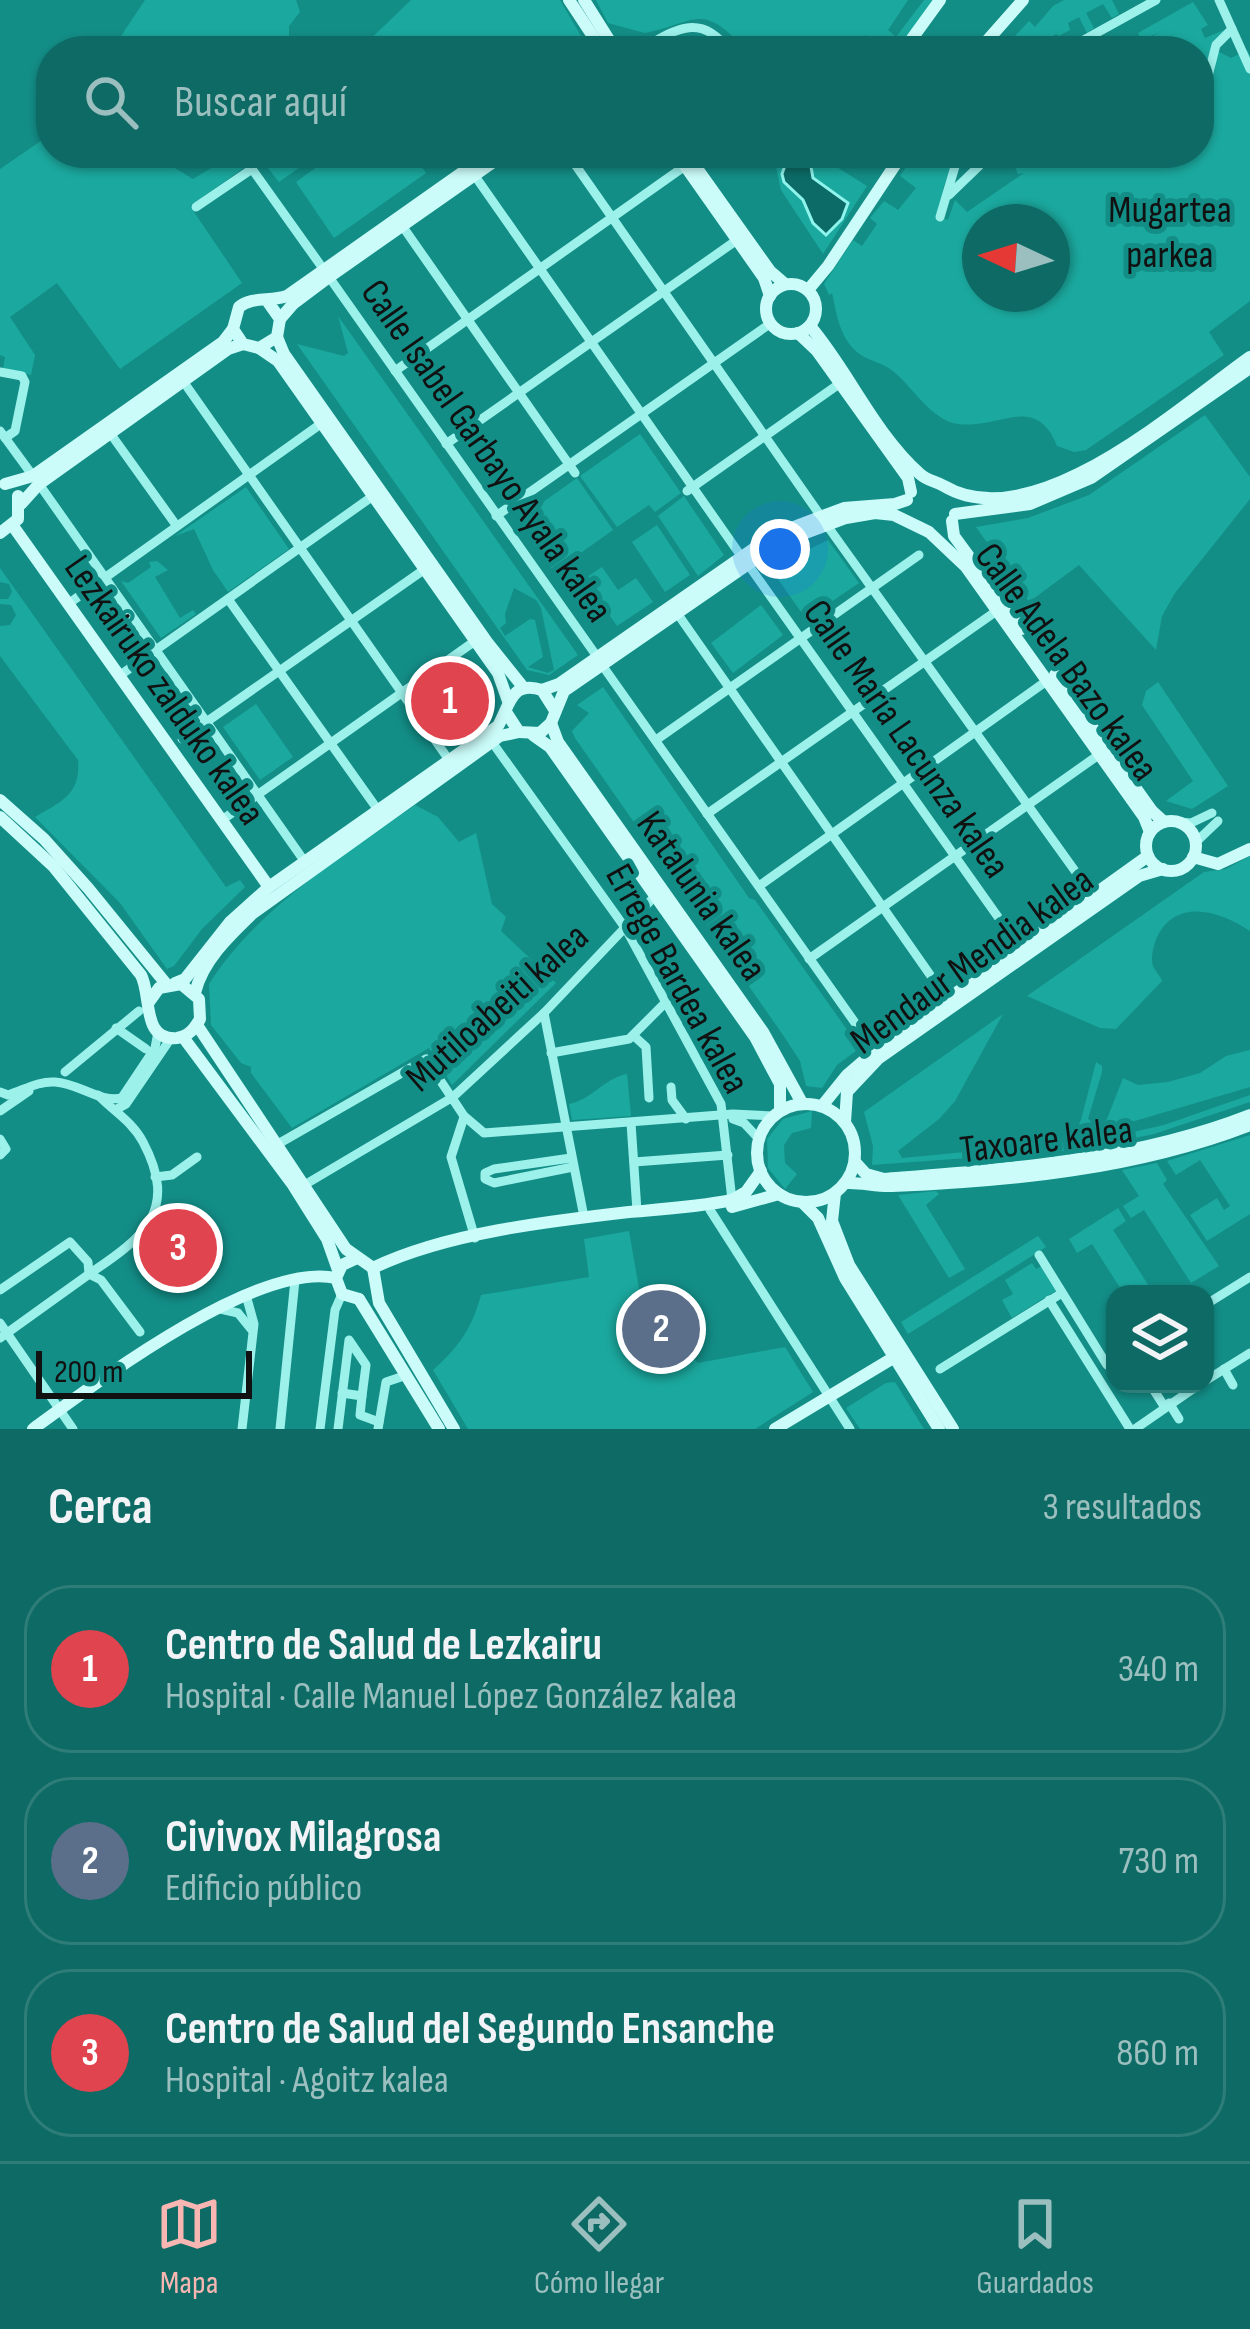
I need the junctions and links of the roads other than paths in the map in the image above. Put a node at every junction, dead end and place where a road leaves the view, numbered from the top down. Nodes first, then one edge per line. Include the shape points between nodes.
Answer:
1 (569, 0) edge
2 (584, 0) edge
3 (940, 0) edge
4 (1023, 0) edge
5 (1156, 0) edge
6 (1219, 0) edge
7 (1232, 29) junction
8 (595, 36) edge
9 (599, 36) edge
10 (664, 36) edge
11 (717, 36) edge
12 (914, 36) edge
13 (991, 36) edge
14 (1091, 36) edge
15 (1214, 54) edge
16 (1250, 69) edge
17 (470, 168) edge
18 (486, 168) edge
19 (577, 168) edge
20 (679, 168) edge
21 (697, 168) edge
22 (699, 168) edge
23 (897, 168) edge
24 (955, 168) edge
25 (977, 168) edge
26 (475, 176) junction
27 (949, 195) junction
28 (196, 208) dead end
29 (612, 218) junction
30 (940, 218) dead end
31 (403, 227) junction
32 (737, 240) junction
33 (540, 269) junction
34 (326, 274) junction
35 (785, 284) junction
36 (808, 290) junction
37 (664, 292) junction
38 (770, 296) junction
39 (268, 302) junction
40 (280, 319) junction
41 (468, 319) junction
42 (771, 323) junction
43 (233, 329) junction
44 (804, 329) junction
45 (277, 337) junction
46 (592, 343) junction
47 (243, 344) junction
48 (259, 348) junction
49 (1250, 357) edge
50 (714, 363) junction
51 (1250, 368) edge
52 (0, 371) edge
53 (395, 371) junction
54 (183, 381) junction
55 (839, 384) junction
56 (520, 392) junction
57 (642, 414) junction
58 (322, 423) junction
59 (110, 433) junction
60 (3, 435) edge
61 (765, 436) junction
62 (446, 444) junction
63 (572, 469) junction
64 (249, 475) junction
65 (36, 480) junction
66 (930, 482) junction
67 (3, 483) edge
68 (690, 489) junction
69 (951, 492) junction
70 (373, 496) junction
71 (909, 496) junction
72 (21, 504) junction
73 (496, 516) junction
74 (953, 517) junction
75 (823, 519) junction
76 (910, 520) junction
77 (176, 525) junction
78 (7, 529) edge
79 (928, 532) junction
80 (300, 549) junction
81 (919, 555) dead end
82 (744, 559) junction
83 (424, 569) junction
84 (104, 577) junction
85 (873, 588) junction
86 (1019, 594) dead end
87 (228, 599) junction
88 (68, 604) junction
89 (1001, 607) junction
90 (677, 613) junction
91 (350, 620) junction
92 (801, 638) junction
93 (475, 641) junction
94 (156, 649) junction
95 (925, 661) junction
96 (600, 662) junction
97 (280, 671) junction
98 (119, 676) junction
99 (1048, 680) junction
100 (523, 688) junction
101 (729, 688) junction
102 (542, 690) junction
103 (401, 692) junction
104 (507, 706) junction
105 (853, 711) junction
106 (552, 716) junction
107 (206, 722) junction
108 (976, 732) junction
109 (526, 734) junction
110 (182, 739) dead end
111 (656, 740) junction
112 (329, 742) junction
113 (492, 742) junction
114 (1100, 754) junction
115 (449, 760) junction
116 (781, 761) junction
117 (904, 783) junction
118 (259, 794) junction
119 (0, 800) edge
120 (1028, 805) junction
121 (378, 810) junction
122 (707, 814) junction
123 (0, 817) edge
124 (222, 820) junction
125 (1164, 822) junction
126 (1180, 822) junction
127 (1150, 832) junction
128 (832, 834) junction
129 (1250, 849) edge
130 (1194, 850) junction
131 (955, 856) junction
132 (1148, 856) junction
133 (305, 862) junction
134 (1163, 869) junction
135 (759, 886) junction
136 (269, 887) junction
137 (655, 896) junction
138 (1093, 896) junction
139 (882, 908) junction
140 (626, 929) junction
141 (1020, 948) junction
142 (809, 959) junction
143 (171, 984) junction
144 (195, 993) junction
145 (947, 999) junction
146 (666, 1003) junction
147 (144, 1007) junction
148 (544, 1012) junction
149 (197, 1025) junction
150 (116, 1028) junction
151 (171, 1035) junction
152 (634, 1036) junction
153 (146, 1049) dead end
154 (874, 1051) junction
155 (551, 1053) junction
156 (65, 1072) dead end
157 (38, 1084) junction
158 (670, 1087) dead end
159 (0, 1092) edge
160 (453, 1097) junction
161 (649, 1098) dead end
162 (119, 1103) junction
163 (802, 1103) junction
164 (822, 1106) junction
165 (0, 1112) edge
166 (777, 1113) junction
167 (1250, 1115) edge
168 (464, 1116) junction
169 (727, 1116) junction
170 (686, 1119) junction
171 (845, 1122) junction
172 (631, 1123) junction
173 (1250, 1125) edge
174 (565, 1128) junction
175 (476, 1130) junction
176 (460, 1134) junction
177 (0, 1139) edge
178 (759, 1139) junction
179 (278, 1144) junction
180 (0, 1155) edge
181 (728, 1155) junction
182 (197, 1157) dead end
183 (572, 1162) junction
184 (634, 1162) junction
185 (855, 1162) junction
186 (761, 1171) junction
187 (154, 1177) junction
188 (306, 1184) junction
189 (840, 1188) junction
190 (779, 1194) junction
191 (731, 1200) junction
192 (801, 1202) junction
193 (683, 1208) junction
194 (710, 1210) junction
195 (638, 1211) junction
196 (584, 1217) junction
197 (475, 1238) junction
198 (1039, 1256) dead end
199 (357, 1258) junction
200 (373, 1268) junction
201 (1237, 1268) dead end
202 (89, 1274) junction
203 (337, 1274) junction
204 (1247, 1279) edge
205 (295, 1280) junction
206 (375, 1287) junction
207 (0, 1290) edge
208 (1062, 1293) junction
209 (342, 1294) junction
210 (247, 1295) junction
211 (359, 1299) junction
212 (1214, 1299) edge
213 (1045, 1307) junction
214 (216, 1308) junction
215 (2, 1331) edge
216 (174, 1331) junction
217 (140, 1332) junction
218 (252, 1334) junction
219 (1250, 1353) edge
220 (140, 1354) junction
221 (1106, 1355) edge
222 (893, 1358) junction
223 (1106, 1366) edge
224 (940, 1370) dead end
225 (1223, 1370) junction
226 (1214, 1374) edge
227 (407, 1376) junction
228 (1093, 1376) junction
229 (1233, 1385) dead end
230 (342, 1393) junction
231 (1157, 1393) edge
232 (1184, 1393) edge
233 (362, 1396) junction
234 (830, 1398) junction
235 (1167, 1405) junction
236 (59, 1409) junction
237 (1179, 1419) dead end
238 (378, 1425) edge
239 (33, 1429) edge
240 (73, 1429) edge
241 (242, 1429) edge
242 (280, 1429) edge
243 (320, 1429) edge
244 (338, 1429) edge
245 (439, 1429) edge
246 (454, 1429) edge
247 (775, 1429) edge
248 (787, 1429) edge
249 (850, 1429) edge
250 (939, 1429) edge
251 (953, 1429) edge
252 (1132, 1429) edge

1 - 8 street
2 - 9 street
3 - 12 street
4 - 13 street
5 - 14 street
6 - 7 street
7 - 15 street
7 - 16 street
10 - 11 street via 700,27
17 - 34 street
18 - 26 street
19 - 29 street
20 - 29 street
21 - 32 street
22 - 35 street
23 - 36 street
24 - 27 street
25 - 27 street
26 - 31 street
26 - 33 street, Calle María Lacunza kalea
27 - 30 street
28 - 34 street, Calle Isabel Garbayo Ayala kalea via 252,169
29 - 33 street
29 - 37 street
31 - 34 street
31 - 41 street
32 - 37 street
32 - 38 street
33 - 41 street
33 - 46 street, Calle María Lacunza kalea
34 - 39 street
34 - 40 street
34 - 53 street, Calle Isabel Garbayo Ayala kalea
35 - 36 street
35 - 38 street
36 - 44 street via 816,304
37 - 46 street
37 - 50 street
38 - 42 street
39 - 40 street
39 - 43 street via 245,302
40 - 45 street
41 - 53 street
41 - 56 street
42 - 44 street via 783,332
42 - 50 street
43 - 47 street
43 - 65 street
44 - 55 street
44 - 66 street
45 - 48 street
45 - 100 street
46 - 56 street
46 - 57 street, Calle María Lacunza kalea
47 - 48 street
47 - 54 street
48 - 58 street via 278,361
49 - 69 street via 1112,455 1049,487 995,501
50 - 57 street
50 - 61 street
51 - 74 street via 1091,478 1030,504
52 - 60 street via 25,382 15,431
53 - 62 street, Calle Isabel Garbayo Ayala kalea
54 - 59 street
54 - 64 street
55 - 61 street
55 - 71 street via 908,478
56 - 62 street
56 - 63 street
57 - 63 street
57 - 68 street, Calle María Lacunza kalea
58 - 64 street
58 - 70 street
59 - 65 street
59 - 77 street
60 - 65 street
61 - 68 street
61 - 75 street
62 - 73 street, Calle Isabel Garbayo Ayala kalea
63 - 73 street
64 - 77 street
64 - 80 street
65 - 67 street
65 - 72 street
65 - 84 street
66 - 69 street
66 - 71 street
67 - 72 street
68 - 82 street, Calle María Lacunza kalea
69 - 74 street
70 - 80 street
70 - 83 street
71 - 75 street
71 - 76 street
72 - 78 street
73 - 96 street, Calle Isabel Garbayo Ayala kalea
74 - 79 street
74 - 89 street, Calle Adela Bazo kalea via 954,536
75 - 76 street via 874,513
75 - 82 street via 775,534
75 - 85 street
76 - 79 street
77 - 84 street
78 - 88 street, Lezkairuko zalduko kalea
79 - 89 street, Calle Adela Bazo kalea
80 - 87 street
80 - 91 street
81 - 85 street
82 - 90 street
82 - 92 street, Calle María Lacunza kalea
82 - 96 street
83 - 91 street
83 - 93 street
84 - 88 street
84 - 94 street
85 - 92 street
85 - 95 street
86 - 89 street
87 - 94 street
87 - 97 street
88 - 98 street, Lezkairuko zalduko kalea
89 - 95 street
89 - 99 street, Calle Adela Bazo kalea
89 - 125 street, Calle Adela Bazo kalea
90 - 96 street
90 - 101 street
91 - 97 street
91 - 103 street
92 - 101 street
92 - 105 street, Calle María Lacunza kalea
93 - 103 street
93 - 104 street via 502,680
94 - 98 street
94 - 107 street
95 - 105 street
95 - 108 street
96 - 102 street
96 - 106 street via 564,691
96 - 111 street, Calle Isabel Garbayo Ayala kalea
97 - 107 street
97 - 112 street
98 - 124 street, Lezkairuko zalduko kalea
99 - 108 street
99 - 114 street, Calle Adela Bazo kalea
100 - 102 street
100 - 104 street
101 - 111 street
101 - 116 street
102 - 106 street, Katalunia kalea
103 - 112 street
103 - 115 street
104 - 109 street, Katalunia kalea
104 - 115 street via 498,725
105 - 116 street
105 - 117 street, Calle María Lacunza kalea
106 - 109 street
106 - 163 street, Katalunia kalea via 558,742 763,1032
107 - 110 street
107 - 118 street
108 - 117 street
108 - 120 street
109 - 113 street
109 - 137 street, Katalunia kalea via 550,747
111 - 122 street, Calle Isabel Garbayo Ayala kalea
112 - 118 street
112 - 121 street
113 - 140 street, Errege Bardea kalea
113 - 144 street via 251,914
114 - 120 street
114 - 127 street, Calle Adela Bazo kalea
115 - 121 street
116 - 122 street
116 - 128 street
117 - 128 street
117 - 131 street, Calle María Lacunza kalea
118 - 124 street
118 - 133 street
119 - 143 street
120 - 131 street
120 - 138 street
121 - 133 street
122 - 135 street, Calle Isabel Garbayo Ayala kalea
123 - 147 street via 98,917 141,975
124 - 136 street, Lezkairuko zalduko kalea
125 - 126 street
125 - 127 street
126 - 130 street
126 - 130 street via 1215,817
127 - 132 street
128 - 135 street
128 - 139 street
129 - 130 street via 1218,864
130 - 134 street via 1177,870
131 - 139 street
131 - 141 street, Calle María Lacunza kalea
132 - 134 street
132 - 138 street, Mendaur Mendia kalea
133 - 136 street
134 - 171 street, Mendaur Mendia kalea via 1139,875 879,1058 847,1092
135 - 142 street, Calle Isabel Garbayo Ayala kalea
136 - 143 street via 185,980
137 - 140 street, Mutiloabeiti kalea
137 - 166 street, Katalunia kalea via 770,1061 782,1088
138 - 141 street, Mendaur Mendia kalea
139 - 142 street
139 - 145 street
140 - 146 street, Errege Bardea kalea
140 - 148 street, Mutiloabeiti kalea
141 - 145 street, Mendaur Mendia kalea
142 - 154 street, Calle Isabel Garbayo Ayala kalea
143 - 144 street
143 - 147 street
144 - 149 street
145 - 154 street, Mendaur Mendia kalea
146 - 152 street
146 - 169 street, Errege Bardea kalea
147 - 150 street
147 - 151 street
148 - 155 street
148 - 160 street, Mutiloabeiti kalea
149 - 151 street
149 - 179 street
150 - 153 street
150 - 156 street
151 - 162 street via 126,1104
151 - 203 street via 293,1185 327,1239
152 - 155 street
152 - 161 street via 646,1047
154 - 164 street, Mendaur Mendia kalea
155 - 174 street
157 - 159 street
157 - 162 street via 75,1084
157 - 165 street
158 - 170 street
160 - 168 street
160 - 179 street via 426,1059
160 - 188 street, Mutiloabeiti kalea
162 - 187 street
163 - 164 street
163 - 166 street
164 - 171 street
166 - 169 street
166 - 178 street
167 - 185 street, Taxoare kalea via 1167,1143 1063,1162 884,1179
168 - 175 street
168 - 176 street
169 - 170 street
169 - 178 street
169 - 181 street, Errege Bardea kalea
170 - 172 street
171 - 185 street
172 - 174 street
172 - 184 street
173 - 189 street, Taxoare kalea via 1164,1154 1059,1172
174 - 175 street
174 - 183 street
175 - 176 street
176 - 197 street via 451,1157
177 - 180 street
178 - 186 street
179 - 188 street
181 - 184 street
181 - 191 street, Errege Bardea kalea
182 - 187 street
183 - 183 street via 494,1183 485,1179 490,1170
183 - 196 street
184 - 195 street
185 - 189 street
186 - 190 street
186 - 191 street
187 - 202 street via 153,1217 143,1234
188 - 199 street
189 - 192 street
189 - 251 street via 832,1221 849,1265
190 - 192 street
190 - 194 street
191 - 193 street
192 - 222 street via 818,1218
193 - 194 street
193 - 195 street
194 - 234 street
195 - 196 street
196 - 197 street
197 - 200 street
198 - 208 street
199 - 200 street
199 - 203 street
200 - 206 street
201 - 204 street
202 - 207 street via 70,1242
202 - 215 street
202 - 217 street
203 - 205 street
203 - 209 street
204 - 212 street
205 - 210 street
205 - 242 street
206 - 211 street
206 - 246 street
208 - 213 street
208 - 221 street
209 - 211 street
209 - 243 street
210 - 214 street
210 - 218 street
211 - 227 street
213 - 224 street
213 - 228 street
214 - 216 street
214 - 218 street via 238,1313
215 - 236 street
216 - 217 street
216 - 220 street
217 - 220 street
218 - 241 street
219 - 225 street
220 - 236 street
222 - 234 street
222 - 250 street
223 - 228 street
225 - 226 street
225 - 229 street
227 - 238 street via 386,1382
227 - 245 street
228 - 252 street
230 - 233 street
230 - 233 street via 349,1340 366,1365
230 - 244 street
231 - 235 street
232 - 235 street
233 - 238 street via 360,1415
234 - 247 street
234 - 248 street
234 - 249 street
235 - 237 street
235 - 252 street
236 - 239 street
236 - 240 street

